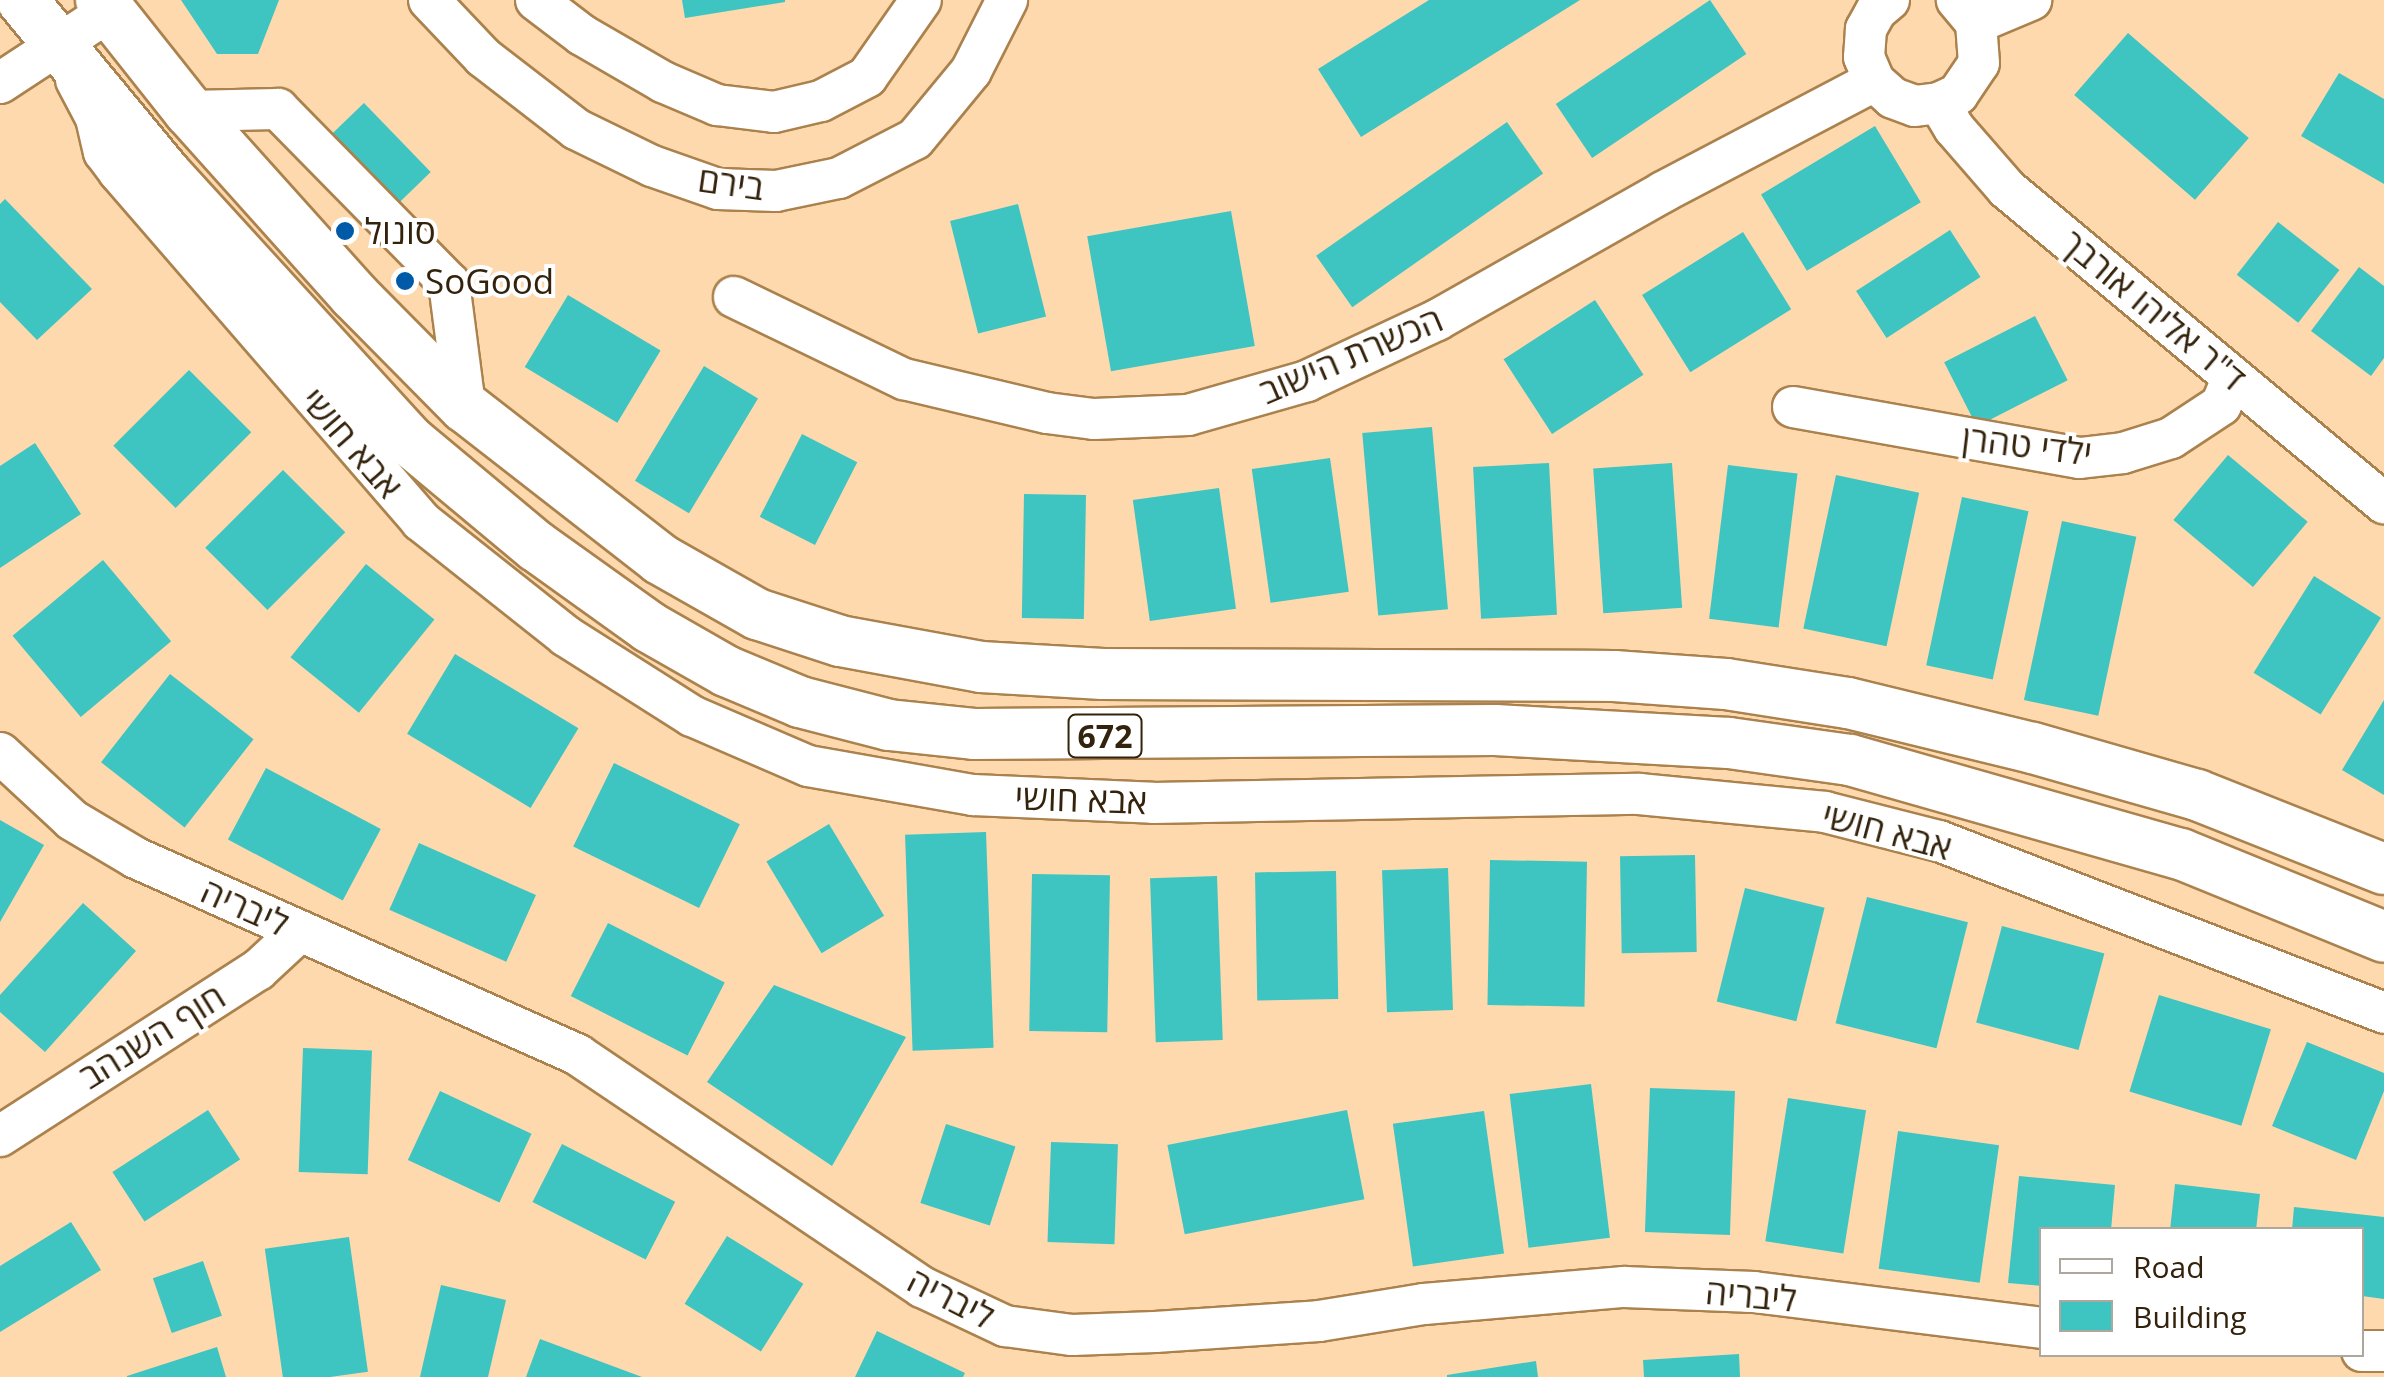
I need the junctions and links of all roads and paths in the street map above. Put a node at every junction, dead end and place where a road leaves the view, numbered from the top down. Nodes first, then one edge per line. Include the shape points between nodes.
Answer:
1 (22, 0) edge
2 (429, 0) edge
3 (536, 0) edge
4 (920, 0) edge
5 (1007, 0) edge
6 (1889, 0) edge
7 (2031, 0) edge
8 (105, 6) edge
9 (1966, 11) edge
10 (57, 46) junction
11 (1874, 81) junction
12 (0, 83) edge
13 (1940, 103) junction
14 (188, 111) junction
15 (734, 297) dead end
16 (2234, 377) junction
17 (464, 407) junction
18 (1793, 407) dead end
19 (2384, 503) edge
20 (0, 753) edge
21 (2384, 869) edge
22 (300, 931) junction
23 (2384, 937) edge
24 (2384, 1013) edge
25 (0, 1136) edge
26 (2039, 1328) edge

1 - 10 main road, אבא חושי / 672
2 - 5 street, בירם via 484,57 576,129 718,189 776,191 839,178 914,139 971,72
3 - 4 street via 662,82 717,105 774,112 821,101 867,77
6 - 11 street via 1866,29 1864,57
7 - 9 street
8 - 10 street
8 - 14 main road, 672
9 - 13 street via 1979,63 1970,81
10 - 12 street
10 - 23 main road, אבא חושי / 672 via 411,442 536,546 649,627 800,702 889,726 974,734 1495,730 1729,743 1850,760 2180,854
10 - 24 street, אבא חושי via 96,118 104,152 421,521 566,636 692,716 808,766 973,795 1153,803 1639,794 1824,812 1939,841
11 - 13 street via 1915,106
11 - 15 street, הכשרת הישוב via 1437,320 1307,381 1188,415 1046,413 904,380
13 - 16 street, ד"ר אליהו אורבך via 2007,189
14 - 17 main road, 672
14 - 17 street via 278,109 449,283
16 - 18 street, ילדי טהרן via 2220,405 2171,438 2080,458
16 - 19 street, ד"ר אליהו אורבך
17 - 21 main road, 672 via 660,559 757,614 840,641 981,668 1103,674 1614,676 1726,684 1848,703 2051,753 2197,795
20 - 22 street, ליבריה via 72,820 136,858
22 - 25 street, חוף השנהב via 258,970
22 - 26 street, ליבריה via 578,1055 922,1288 1005,1326 1072,1335 1155,1332 1624,1287 1754,1292

